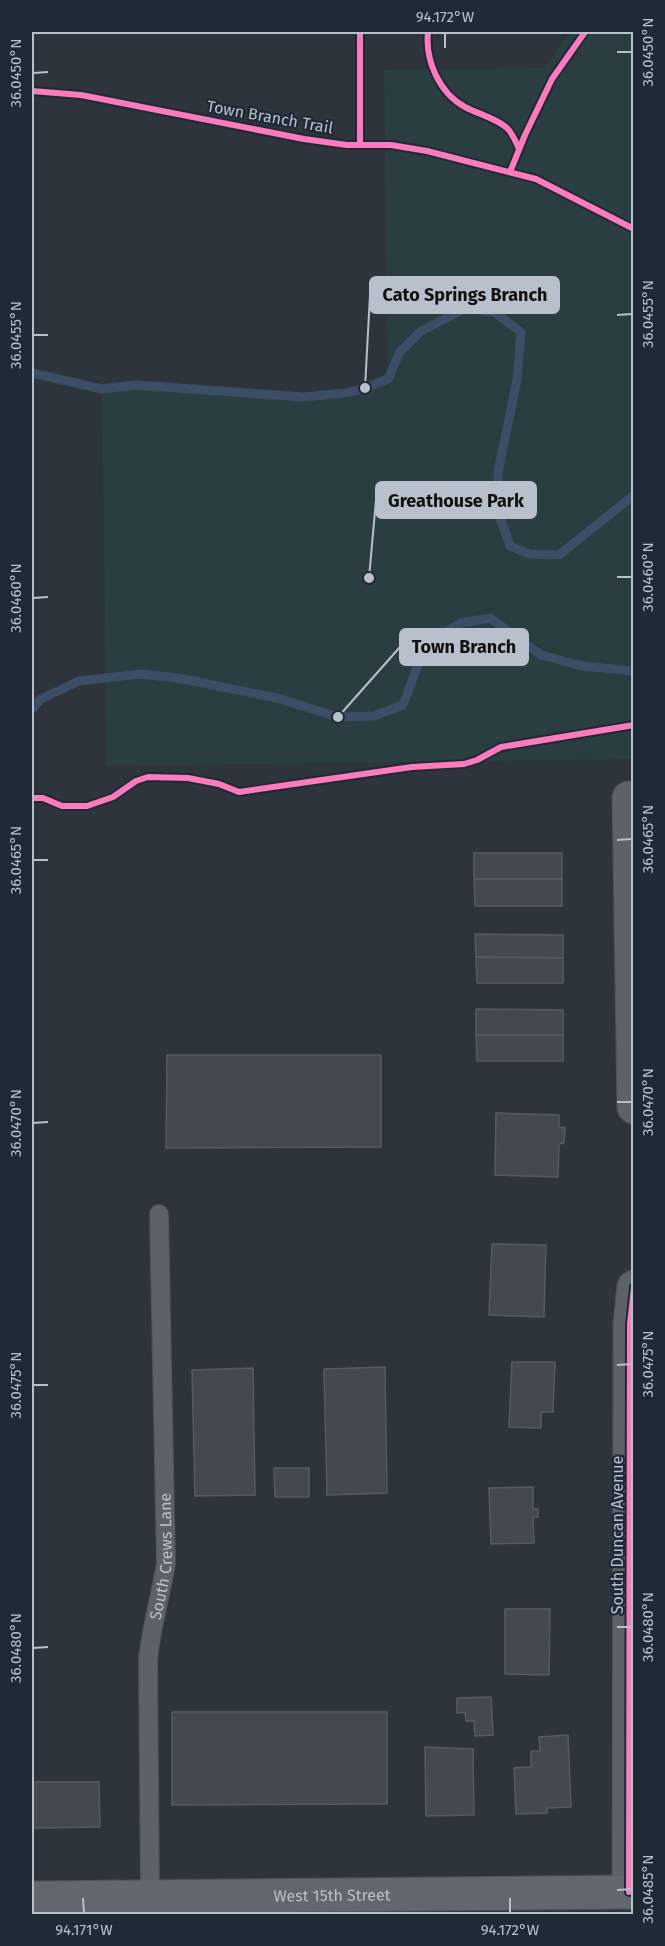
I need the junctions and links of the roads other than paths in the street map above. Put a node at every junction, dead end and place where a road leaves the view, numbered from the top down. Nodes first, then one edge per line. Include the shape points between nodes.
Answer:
1 (629, 798) dead end
2 (633, 1107) edge
3 (159, 1214) dead end
4 (633, 1287) edge
5 (631, 1892) edge
6 (150, 1897) junction
7 (32, 1898) edge
8 (385, 1905) edge

1 - 2 street
3 - 6 lane, South Crews Lane via 166,1563 148,1660
4 - 5 street, South Duncan Avenue
5 - 8 main road, West 15th Street
6 - 7 main road, West 15th Street
6 - 8 main road, West 15th Street

